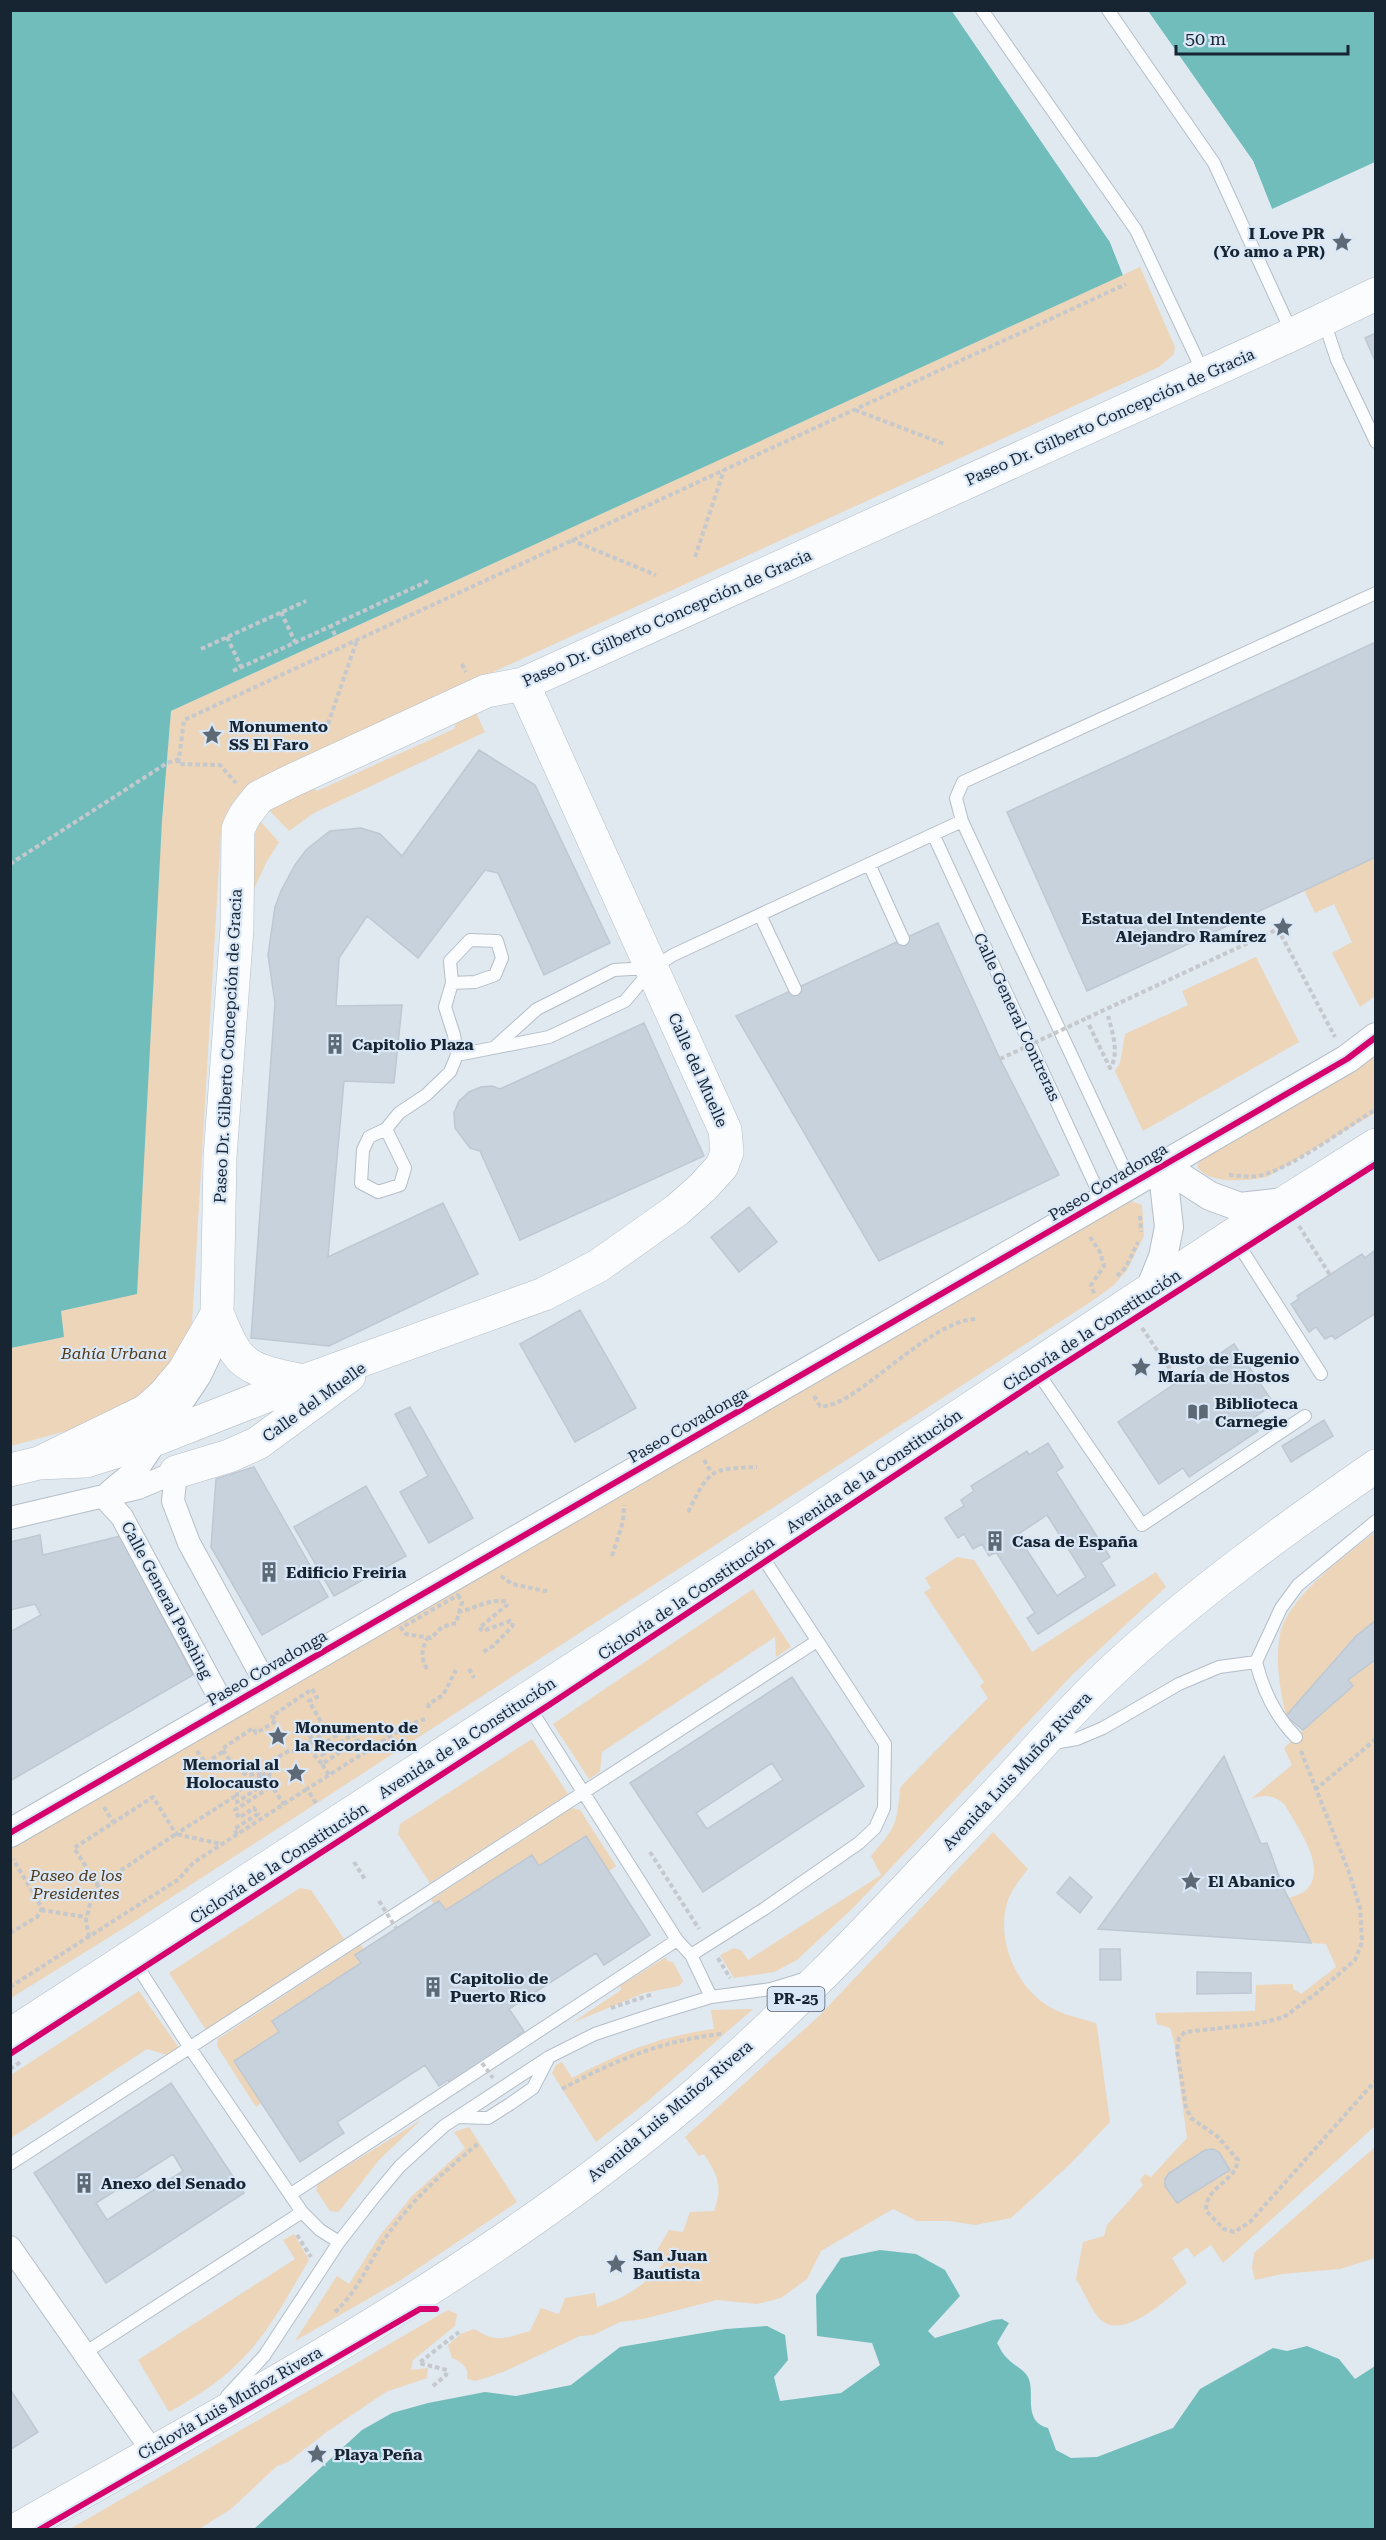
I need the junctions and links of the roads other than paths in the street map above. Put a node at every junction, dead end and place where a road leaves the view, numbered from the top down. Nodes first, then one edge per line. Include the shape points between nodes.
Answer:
1 (982, 10) edge
2 (1108, 10) edge
3 (1376, 294) edge
4 (1324, 320) junction
5 (1293, 334) junction
6 (1204, 374) junction
7 (1376, 442) edge
8 (1376, 593) edge
9 (523, 684) junction
10 (962, 821) junction
11 (933, 834) junction
12 (868, 864) junction
13 (760, 915) junction
14 (903, 939) dead end
15 (652, 968) junction
16 (452, 984) junction
17 (795, 989) dead end
18 (1376, 1037) edge
19 (496, 1046) junction
20 (457, 1055) junction
21 (386, 1129) junction
22 (1376, 1145) edge
23 (1162, 1165) junction
24 (1131, 1183) junction
25 (1102, 1201) junction
26 (1291, 1214) junction
27 (1233, 1235) junction
28 (1150, 1289) junction
29 (217, 1314) junction
30 (382, 1353) junction
31 (1034, 1366) junction
32 (1321, 1374) dead end
33 (304, 1381) junction
34 (1305, 1416) dead end
35 (159, 1438) junction
36 (1376, 1466) edge
37 (25, 1467) edge
38 (176, 1472) junction
39 (103, 1496) junction
40 (10, 1518) edge
41 (1376, 1521) edge
42 (758, 1548) junction
43 (817, 1641) junction
44 (1256, 1662) junction
45 (266, 1684) junction
46 (525, 1700) junction
47 (225, 1708) junction
48 (1296, 1737) road end
49 (1041, 1745) junction
50 (583, 1793) junction
51 (12, 1846) edge
52 (677, 1940) junction
53 (691, 1955) junction
54 (132, 1958) junction
55 (823, 1973) junction
56 (711, 1998) junction
57 (10, 2035) edge
58 (190, 2048) junction
59 (10, 2164) edge
60 (291, 2194) junction
61 (302, 2212) junction
62 (339, 2242) junction
63 (10, 2247) edge
64 (83, 2354) junction
65 (202, 2423) junction
66 (153, 2452) junction
67 (16, 2529) edge

1 - 6 lane via 1136,230
2 - 5 lane via 1214,163
3 - 4 main road, Paseo Dr. Gilberto Concepción de Gracia
4 - 5 main road, Paseo Dr. Gilberto Concepción de Gracia
4 - 7 lane via 1337,360
5 - 6 main road, Paseo Dr. Gilberto Concepción de Gracia
6 - 9 main road, Paseo Dr. Gilberto Concepción de Gracia
8 - 10 lane, Calle General Contreras via 963,782 956,798
9 - 15 main road, Calle del Muelle
9 - 29 main road, Paseo Dr. Gilberto Concepción de Gracia via 486,691 259,797 238,829 237,928 220,1157
10 - 11 lane
10 - 24 lane, Calle General Contreras
11 - 12 lane
11 - 25 lane, Calle General Contreras
12 - 13 lane
12 - 14 lane
13 - 15 lane
13 - 17 lane
15 - 19 lane via 614,970 537,1009
15 - 19 lane via 625,1001 549,1037
15 - 30 main road, Calle del Muelle via 725,1130 727,1152 722,1166 677,1210 598,1266 544,1294
16 - 16 lane via 495,975 502,958 497,941 470,940 450,961
16 - 20 lane via 445,1007
18 - 23 street, Paseo Covadonga via 1347,1059
19 - 20 lane
20 - 21 lane via 450,1072 399,1113
21 - 21 lane via 369,1137 363,1150 361,1183 378,1192 400,1185 405,1168
22 - 26 main road, Avenida de la Constitución
23 - 24 street, Paseo Covadonga
23 - 26 street via 1210,1197 1240,1207
23 - 28 street via 1169,1227 1163,1257
24 - 25 street, Paseo Covadonga
25 - 45 street, Paseo Covadonga
26 - 27 main road, Avenida de la Constitución
27 - 28 main road, Avenida de la Constitución
27 - 32 lane
28 - 31 main road, Avenida de la Constitución
29 - 33 main road via 243,1360 256,1369
29 - 35 street via 218,1335 212,1354
29 - 37 main road, Paseo Dr. Gilberto Concepción de Gracia via 184,1371 146,1411
30 - 33 main road, Calle del Muelle
30 - 38 main road, Calle del Muelle via 258,1443
31 - 34 lane via 1142,1525
31 - 42 main road, Avenida de la Constitución
33 - 35 main road, Calle del Muelle
35 - 37 main road, Calle del Muelle via 87,1461
35 - 39 street via 138,1467
36 - 49 main road, Avenida Luis Muñoz Rivera / PR-25 via 1188,1604 1111,1672
38 - 39 street via 138,1488
38 - 45 street via 173,1501 189,1543
39 - 40 street
39 - 47 street, Calle General Pershing via 128,1526
41 - 44 lane via 1298,1585 1281,1608
42 - 43 lane
42 - 46 main road, Avenida de la Constitución
43 - 50 lane
43 - 53 lane via 885,1744 884,1808 875,1828 859,1843
44 - 48 lane via 1262,1685 1282,1724
44 - 49 lane via 1219,1667 1179,1684 1103,1728 1077,1739
45 - 47 street, Paseo Covadonga
46 - 50 lane
46 - 54 main road, Avenida de la Constitución
47 - 51 street, Paseo Covadonga
49 - 55 main road, Avenida Luis Muñoz Rivera / PR-25
50 - 52 lane
50 - 58 lane
52 - 53 lane
52 - 60 lane
53 - 56 lane
54 - 57 main road, Avenida de la Constitución
54 - 58 lane
55 - 56 lane via 771,1989
55 - 65 main road, Avenida Luis Muñoz Rivera / PR-25 via 692,2097 542,2216 367,2329
56 - 62 lane via 596,2034 549,2057 444,2126 400,2166
58 - 59 lane
58 - 60 lane
60 - 61 lane
61 - 62 lane
61 - 64 lane
62 - 65 lane via 264,2356
63 - 64 street
64 - 66 street
65 - 66 main road, Avenida Luis Muñoz Rivera / PR-25
66 - 67 main road, Avenida Luis Muñoz Rivera / PR-25

